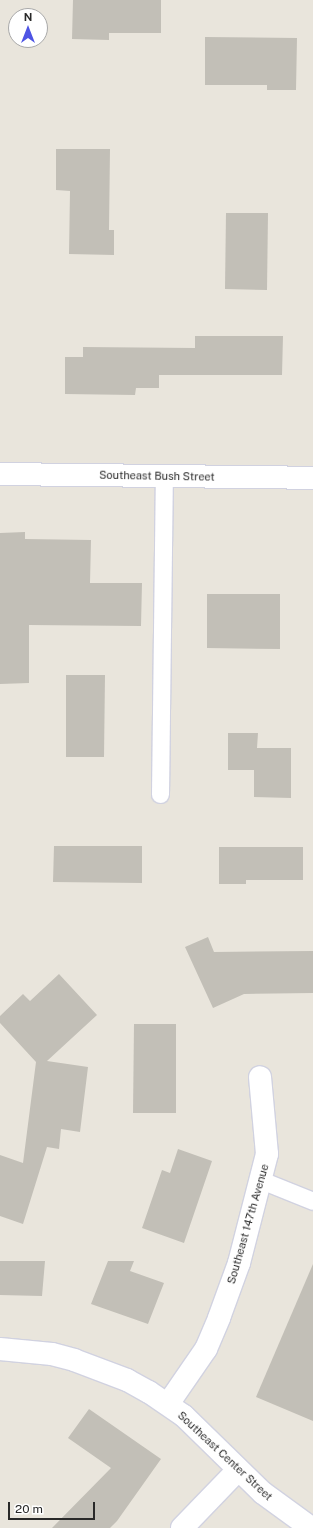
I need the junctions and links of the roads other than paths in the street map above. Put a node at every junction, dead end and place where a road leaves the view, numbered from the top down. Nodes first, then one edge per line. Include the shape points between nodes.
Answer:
1 (0, 474) edge
2 (164, 476) junction
3 (313, 478) edge
4 (160, 794) dead end
5 (260, 1077) dead end
6 (261, 1180) junction
7 (313, 1201) edge
8 (0, 1349) edge
9 (168, 1404) junction
10 (238, 1470) junction
11 (182, 1528) edge
12 (311, 1528) edge

1 - 2 street, Southeast Bush Street
2 - 3 street, Southeast Bush Street
2 - 4 lane
5 - 6 street, Southeast 147th Avenue via 267,1154
6 - 7 lane
6 - 9 street, Southeast 147th Avenue via 239,1263 219,1318 206,1349
8 - 9 street, Southeast Center Street via 52,1354 74,1360 127,1380
9 - 10 street, Southeast Center Street via 202,1433
10 - 11 street
10 - 12 street, Southeast Center Street via 263,1493

